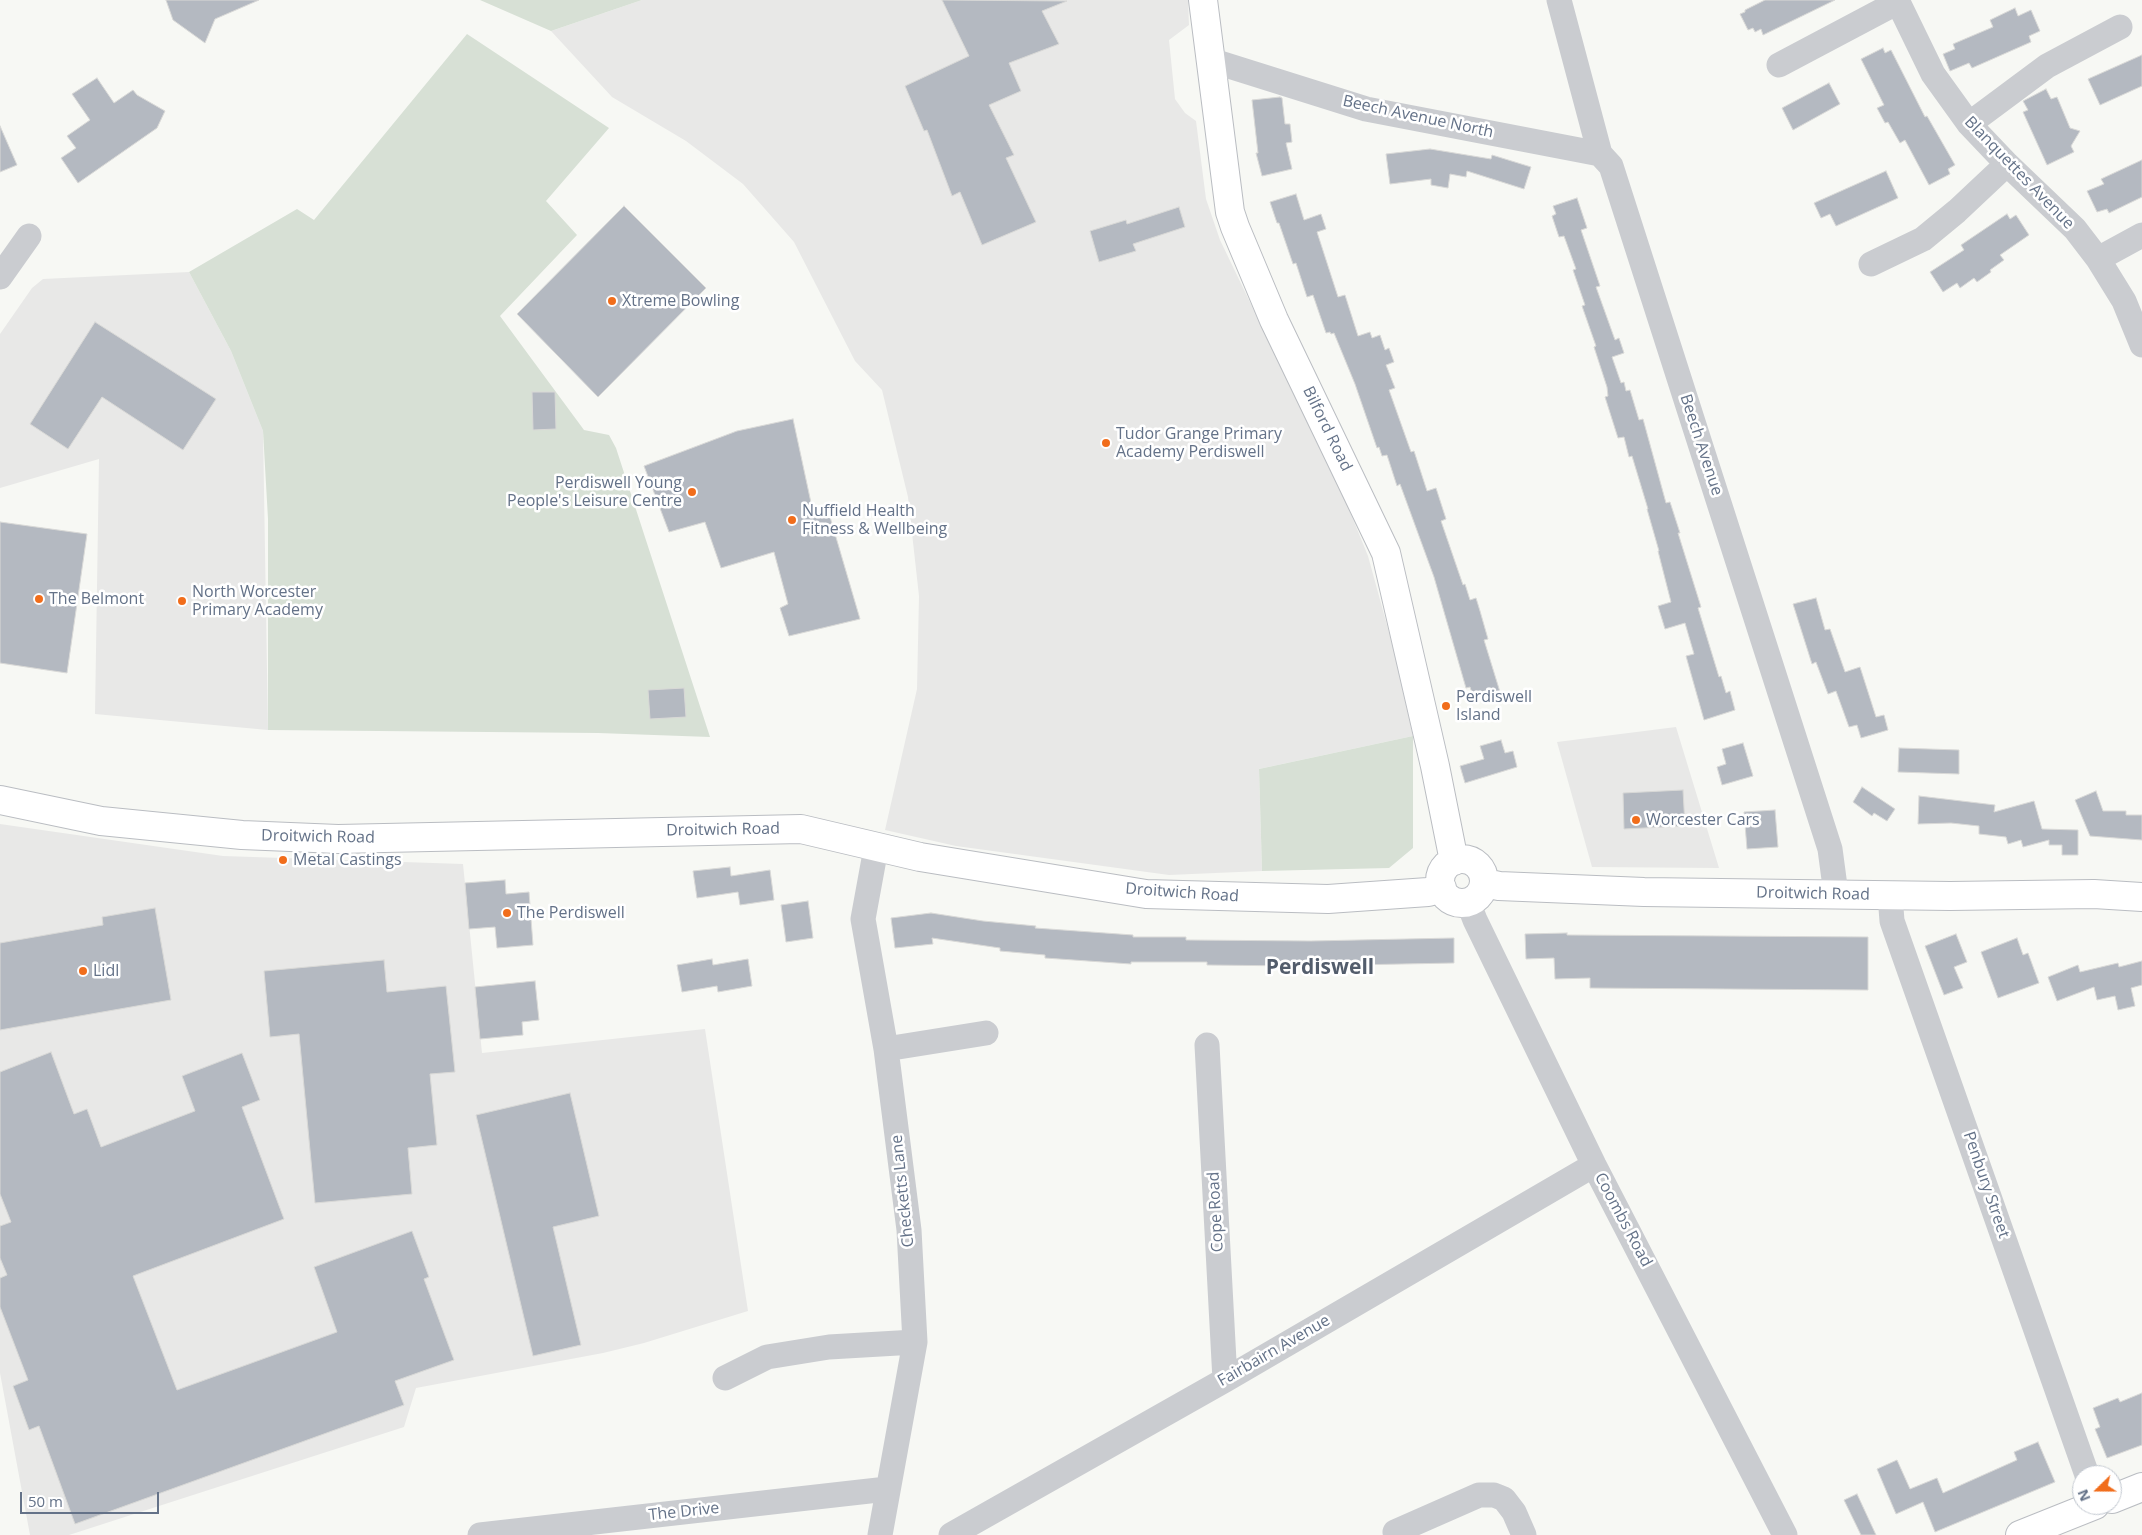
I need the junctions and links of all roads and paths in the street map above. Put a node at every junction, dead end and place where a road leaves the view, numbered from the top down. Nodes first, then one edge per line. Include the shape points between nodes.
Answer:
1 (1203, 0) edge
2 (1559, 0) edge
3 (1898, 1) edge
4 (2120, 27) dead end
5 (1210, 60) junction
6 (1778, 65) dead end
7 (1969, 124) junction
8 (1600, 154) junction
9 (2007, 164) junction
10 (30, 236) dead end
11 (2142, 236) edge
12 (2098, 259) junction
13 (1871, 264) dead end
14 (0, 276) edge
15 (2142, 344) edge
16 (0, 800) edge
17 (876, 848) junction
18 (1454, 860) junction
19 (1442, 888) junction
20 (1476, 892) junction
21 (1836, 894) junction
22 (1890, 895) junction
23 (2142, 897) edge
24 (986, 1033) dead end
25 (1207, 1045) dead end
26 (886, 1049) junction
27 (1594, 1165) junction
28 (916, 1342) junction
29 (725, 1378) dead end
30 (1225, 1380) junction
31 (2084, 1465) edge
32 (2142, 1487) edge
33 (887, 1489) junction
34 (2122, 1495) edge
35 (2072, 1514) edge
36 (1395, 1532) dead end
37 (480, 1535) edge
38 (880, 1535) edge
39 (951, 1535) edge
40 (1524, 1535) edge
41 (1786, 1535) edge
42 (2020, 1535) edge

1 - 5 main road, Bilford Road
2 - 8 street, Beech Avenue
3 - 6 street
3 - 7 street, Blanquettes Avenue via 1933,74
4 - 7 street via 2047,66
5 - 8 street, Beech Avenue North via 1366,109
5 - 18 main road, Bilford Road via 1230,212 1274,320 1386,553
7 - 9 street, Blanquettes Avenue
8 - 21 street, Beech Avenue via 1611,166 1827,840
9 - 12 street, Blanquettes Avenue via 2075,229
9 - 13 street via 1923,240
10 - 14 street
11 - 12 street
12 - 15 street, Blanquettes Avenue via 2124,301
16 - 17 main road, Droitwich Road via 101,821 234,835 338,839 801,829
17 - 19 main road, Droitwich Road via 1146,894 1328,899 1428,892
17 - 26 street, Checketts Lane via 863,919
18 - 19 main road via 1442,873
18 - 20 main road via 1468,859 1484,873
19 - 20 main road, Droitwich Road via 1452,900 1462,903
20 - 21 main road, Droitwich Road via 1499,886 1644,892
20 - 27 street, Coombs Road via 1475,920
21 - 22 main road, Droitwich Road
22 - 23 main road, Droitwich Road via 2094,894
22 - 31 street, Penbury Street via 1892,921
24 - 26 street
25 - 30 street, Cope Road
26 - 28 street, Checketts Lane via 909,1230
27 - 30 street, Fairbairn Avenue
27 - 41 street, Coombs Road
28 - 29 street via 829,1347 767,1357
28 - 33 street, Checketts Lane
30 - 39 street, Fairbairn Avenue
32 - 34 main road
33 - 37 street, The Drive
33 - 38 street, Checketts Lane
35 - 42 main road
36 - 40 street via 1478,1495 1494,1495 1504,1499 1514,1512

